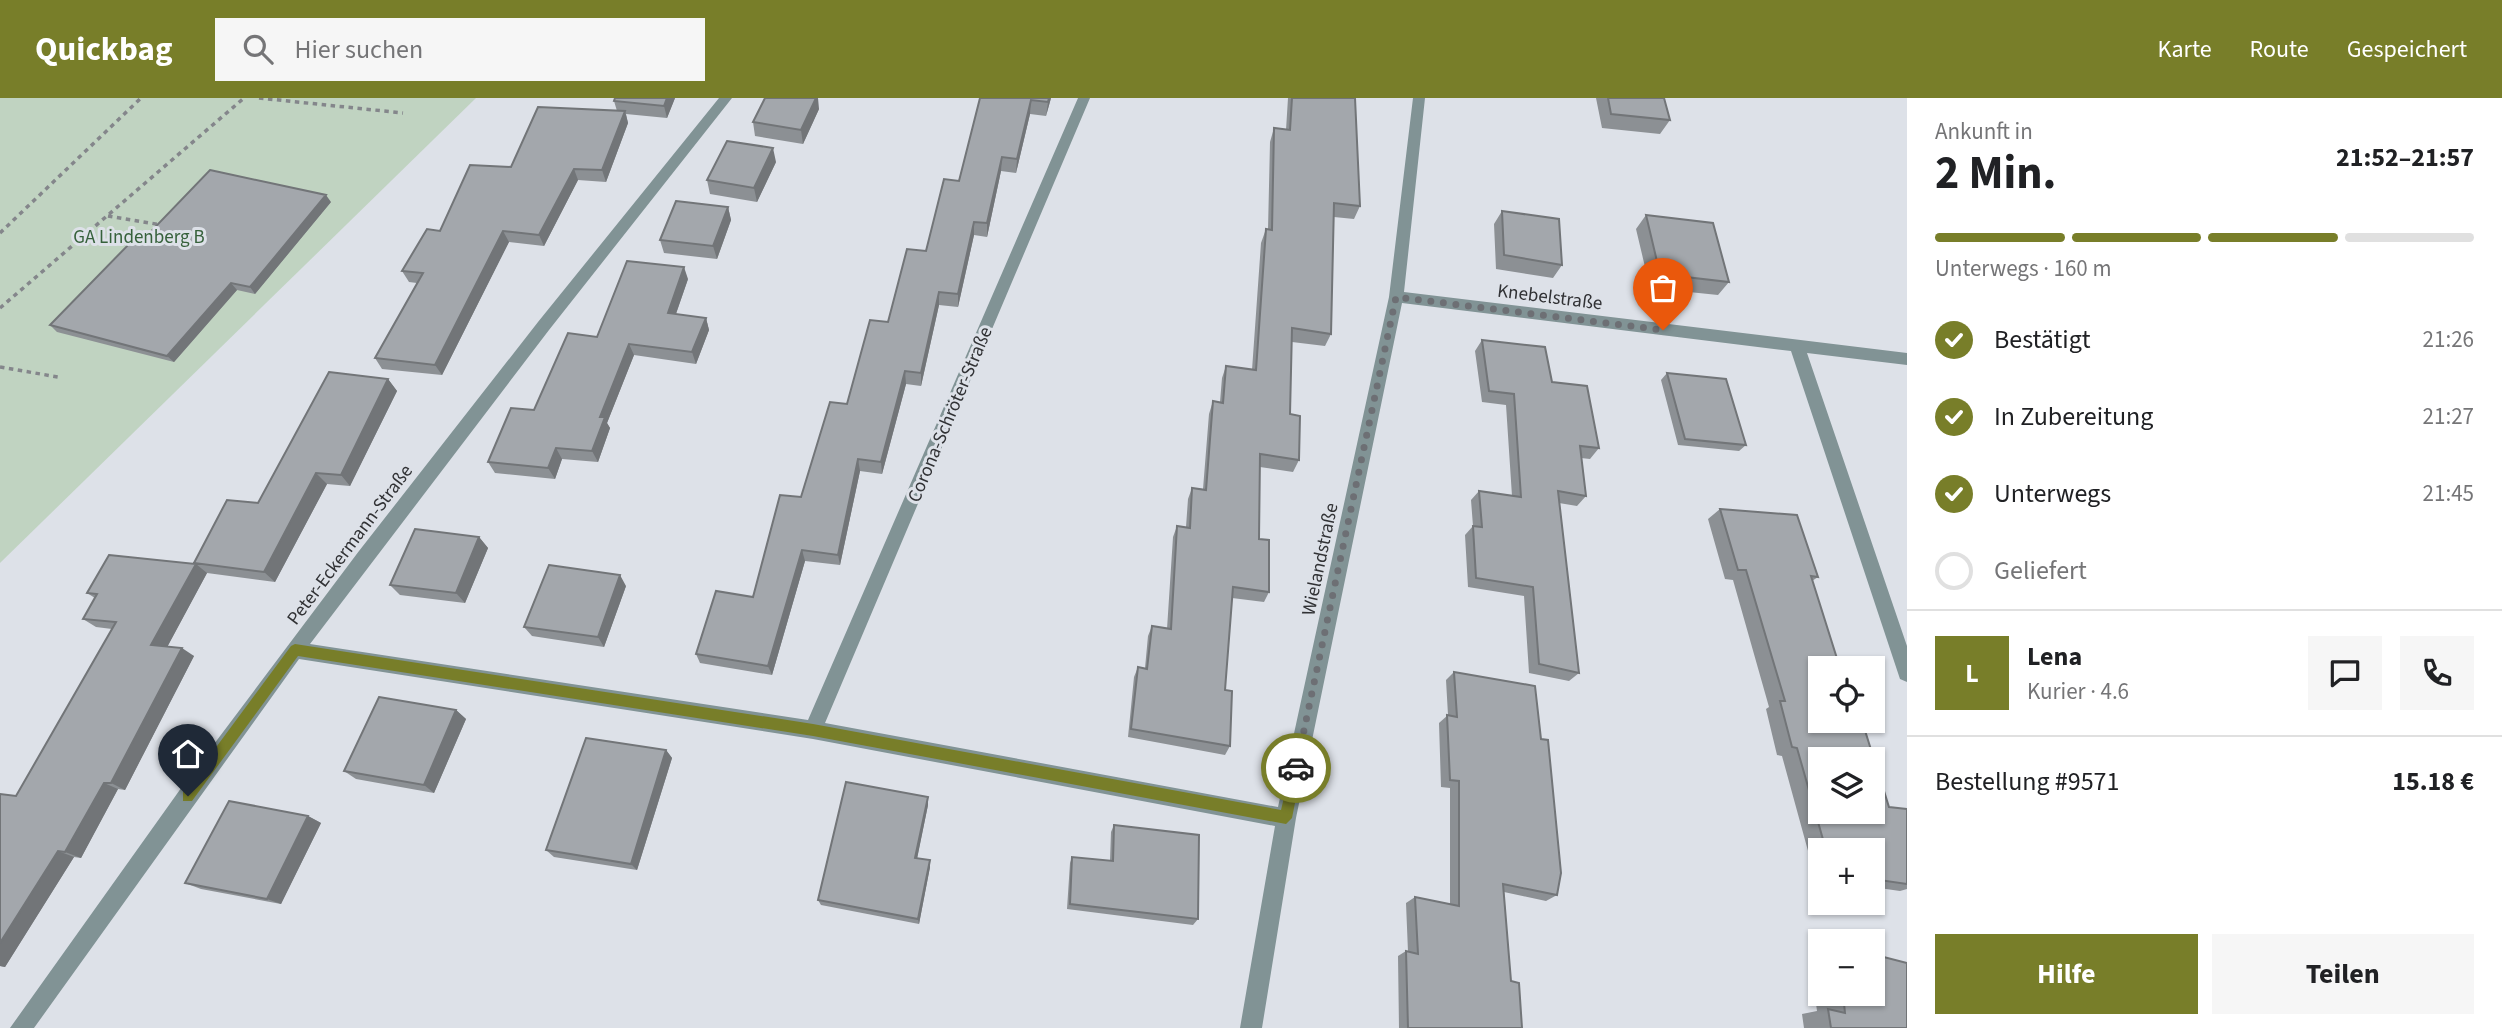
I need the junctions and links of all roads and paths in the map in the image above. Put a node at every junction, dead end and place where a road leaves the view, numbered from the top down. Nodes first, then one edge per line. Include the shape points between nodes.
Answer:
1 (141, 98) edge
2 (244, 98) edge
3 (258, 98) edge
4 (726, 98) edge
5 (1084, 98) edge
6 (1419, 98) edge
7 (402, 113) dead end
8 (107, 216) junction
9 (163, 226) edge
10 (0, 233) edge
11 (1396, 297) junction
12 (0, 308) edge
13 (1797, 346) junction
14 (1907, 359) edge
15 (0, 367) edge
16 (58, 377) dead end
17 (295, 650) junction
18 (1907, 673) edge
19 (813, 730) junction
20 (1286, 818) junction
21 (22, 1028) edge
22 (1251, 1028) edge

1 - 10 path
2 - 8 path
3 - 7 path
4 - 17 street, Peter-Eckermann-Straße via 581,275
5 - 19 street, Corona-Schröter-Straße
6 - 11 street, Wielandstraße
8 - 9 path
8 - 12 path
11 - 13 street, Knebelstraße
11 - 20 street, Wielandstraße
13 - 14 street, Knebelstraße
13 - 18 street
15 - 16 path
17 - 19 street
17 - 21 street, Peter-Eckermann-Straße
19 - 20 street
20 - 22 street, Wielandstraße

